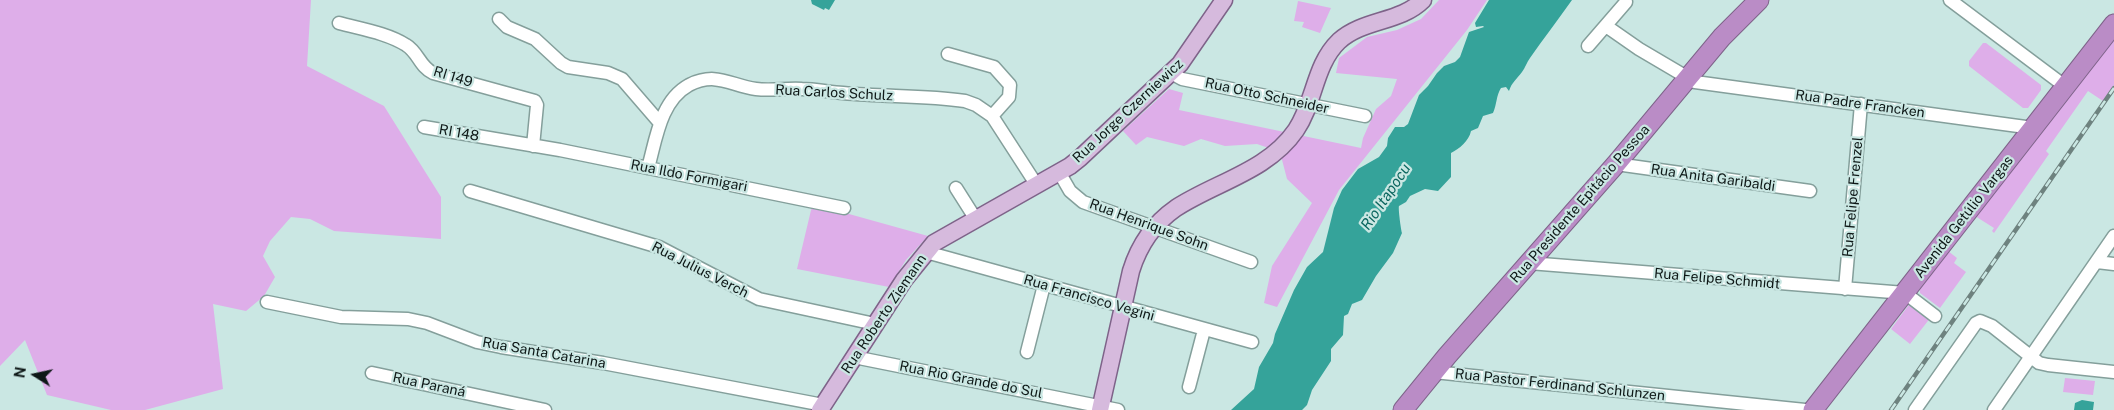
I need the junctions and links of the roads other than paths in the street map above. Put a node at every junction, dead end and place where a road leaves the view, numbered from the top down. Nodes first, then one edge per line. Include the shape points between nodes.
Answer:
1 (1224, 0) edge
2 (1423, 0) edge
3 (1759, 0) edge
4 (1950, 0) edge
5 (1626, 2) dead end
6 (499, 20) dead end
7 (339, 23) dead end
8 (2114, 24) edge
9 (1606, 26) junction
10 (1588, 46) dead end
11 (948, 54) dead end
12 (1172, 73) junction
13 (1688, 78) junction
14 (2066, 87) junction
15 (1861, 104) junction
16 (1308, 105) junction
17 (992, 116) junction
18 (1365, 116) dead end
19 (660, 123) junction
20 (424, 127) dead end
21 (2033, 128) junction
22 (534, 146) junction
23 (1616, 164) junction
24 (648, 168) junction
25 (1059, 172) junction
26 (1036, 184) junction
27 (956, 188) dead end
28 (470, 191) dead end
29 (1810, 191) dead end
30 (844, 208) dead end
31 (975, 218) junction
32 (1154, 228) junction
33 (2114, 236) edge
34 (926, 252) junction
35 (1251, 262) dead end
36 (2097, 262) junction
37 (1529, 263) junction
38 (2114, 264) edge
39 (1044, 285) junction
40 (1845, 289) junction
41 (1905, 293) junction
42 (267, 302) dead end
43 (1122, 307) junction
44 (1935, 316) dead end
45 (875, 324) junction
46 (1204, 330) junction
47 (1252, 342) dead end
48 (1028, 352) dead end
49 (854, 357) junction
50 (2030, 357) junction
51 (1434, 372) junction
52 (2114, 372) edge
53 (372, 373) dead end
54 (1189, 387) dead end
55 (822, 407) edge
56 (1101, 408) edge
57 (545, 410) edge
58 (1118, 410) edge
59 (1403, 410) edge
60 (1805, 410) edge
61 (1814, 410) edge
62 (1915, 410) edge
63 (1994, 410) edge

1 - 12 main road, Rua Jorge Czerniewicz
2 - 16 main road via 1412,10 1361,26 1344,36 1323,62
3 - 13 highway, Rua Presidente Epitácio Pessoa
4 - 14 street
5 - 9 street
6 - 19 street via 535,39 561,64 622,79
7 - 22 street, RI 149 via 407,45 424,67 433,73 535,101
8 - 14 highway, Avenida Getúlio Vargas
9 - 10 street
9 - 13 street, Rua Padre Francken
11 - 17 street via 994,67 1010,85 1009,97
12 - 16 street, Rua Otto Schneider via 1182,79
12 - 25 main road, Rua Jorge Czerniewicz via 1085,153
13 - 15 street, Rua Padre Francken via 1703,83
13 - 23 highway, Rua Presidente Epitácio Pessoa
14 - 21 highway, Avenida Getúlio Vargas
15 - 21 street, Rua Padre Francken
15 - 40 street, Rua Felipe Frenzel
16 - 18 street, Rua Otto Schneider
16 - 32 main road via 1291,137 1270,158 1183,203
17 - 19 street, Rua Carlos Schulz via 976,105 954,99 754,89 713,79 682,90 668,106
17 - 26 street, Rua Carlos Schulz
19 - 24 street, Rua Carlos Schulz
20 - 22 street, RI 148
21 - 41 highway, Avenida Getúlio Vargas
22 - 24 street, Rua Ildo Formigari
23 - 29 street, Rua Anita Garibaldi
23 - 37 highway, Rua Presidente Epitácio Pessoa
24 - 30 street, Rua Ildo Formigari
25 - 26 main road, Rua Jorge Czerniewicz
25 - 32 street, Rua Henrique Sohn via 1070,190 1084,202
26 - 31 main road, Rua Roberto Ziemann
27 - 31 street
28 - 45 street, Rua Julius Verch via 658,247 759,300
31 - 34 main road, Rua Roberto Ziemann via 934,243
32 - 35 street, Rua Henrique Sohn
32 - 43 main road via 1144,239 1136,257
33 - 36 street
34 - 39 street, Rua Francisco Vegini
34 - 45 main road, Rua Roberto Ziemann
36 - 38 street
36 - 50 street
37 - 40 street, Rua Felipe Schmidt
37 - 51 highway, Rua Presidente Epitácio Pessoa
39 - 43 street, Rua Francisco Vegini
39 - 48 street
40 - 41 street, Rua Felipe Schmidt
41 - 44 street
41 - 61 highway, Avenida Getúlio Vargas
42 - 55 street, Rua Santa Catarina via 341,317 408,319 500,347
43 - 46 street, Rua Francisco Vegini
43 - 56 main road
45 - 49 main road, Rua Roberto Ziemann
46 - 47 street, Rua Francisco Vegini
46 - 54 street
49 - 55 main road, Rua Roberto Ziemann
49 - 56 street, Rua Rio Grande do Sul
50 - 52 street via 2048,365
50 - 62 street via 1980,320
50 - 63 street
51 - 59 highway, Rua Presidente Epitácio Pessoa
51 - 60 street, Rua Pastor Ferdinand Schlunzen
53 - 57 street, Rua Paraná
56 - 58 street, Rua Rio Grande do Sul

